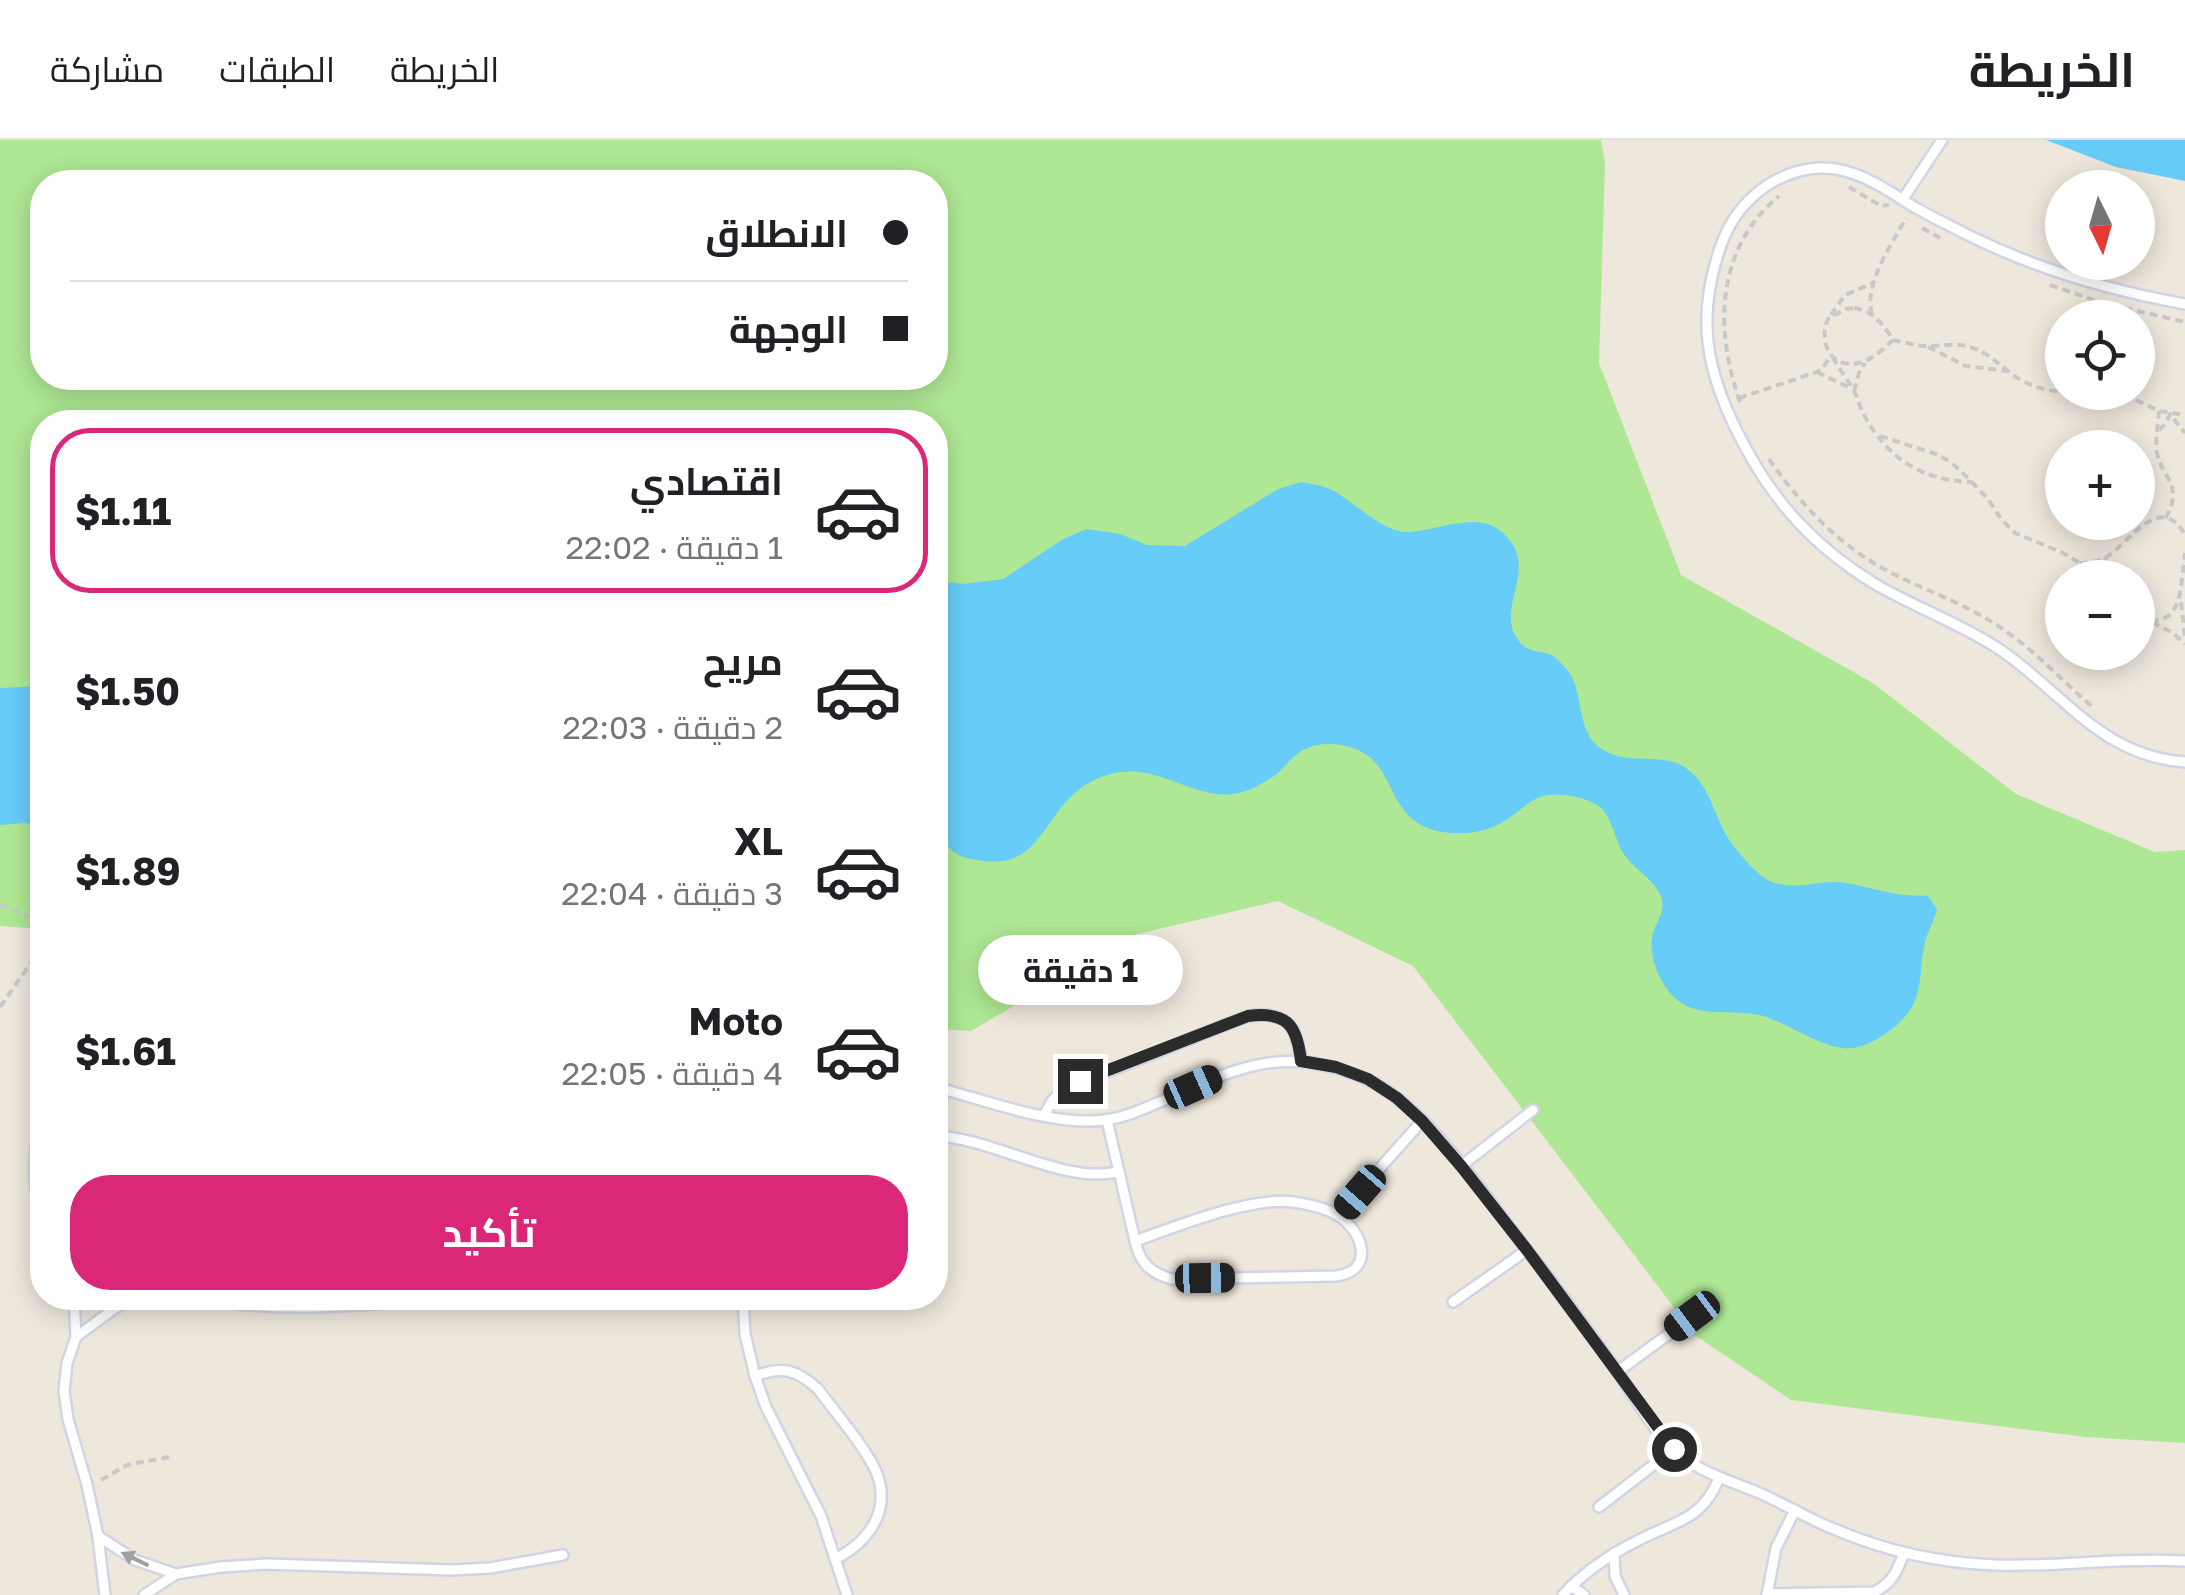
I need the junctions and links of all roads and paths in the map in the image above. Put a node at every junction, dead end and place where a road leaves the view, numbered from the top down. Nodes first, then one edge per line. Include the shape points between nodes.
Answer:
1 (1942, 140) edge
2 (1845, 184) dead end
3 (1784, 193) dead end
4 (1908, 202) junction
5 (1873, 283) junction
6 (2185, 304) edge
7 (1872, 314) junction
8 (1828, 319) junction
9 (1893, 340) junction
10 (1927, 347) junction
11 (1832, 356) junction
12 (1870, 358) junction
13 (2008, 371) junction
14 (1817, 372) junction
15 (2045, 389) edge
16 (1854, 391) junction
17 (1739, 398) junction
18 (1742, 407) dead end
19 (2155, 410) edge
20 (2159, 412) junction
21 (2170, 414) junction
22 (2185, 415) edge
23 (2159, 430) junction
24 (2185, 434) edge
25 (1880, 436) junction
26 (1764, 450) dead end
27 (1971, 482) junction
28 (2165, 519) junction
29 (2185, 535) edge
30 (2185, 553) edge
31 (2107, 557) junction
32 (2073, 560) edge
33 (2095, 560) edge
34 (2106, 560) edge
35 (2180, 600) junction
36 (2155, 621) edge
37 (2155, 624) edge
38 (2185, 636) edge
39 (2185, 644) edge
40 (2105, 718) dead end
41 (2185, 762) edge
42 (0, 905) edge
43 (30, 917) edge
44 (30, 965) edge
45 (0, 1006) edge
46 (1301, 1061) junction
47 (948, 1090) edge
48 (1533, 1110) dead end
49 (1044, 1116) junction
50 (1107, 1120) junction
51 (1422, 1121) junction
52 (948, 1138) edge
53 (1461, 1166) junction
54 (1119, 1172) junction
55 (1338, 1216) junction
56 (1135, 1241) junction
57 (1527, 1250) junction
58 (1453, 1302) dead end
59 (75, 1310) edge
60 (112, 1310) edge
61 (744, 1310) edge
62 (1692, 1316) dead end
63 (76, 1337) junction
64 (1618, 1372) junction
65 (755, 1376) junction
66 (1674, 1449) junction
67 (169, 1457) dead end
68 (1720, 1478) junction
69 (87, 1485) junction
70 (1600, 1507) dead end
71 (1795, 1510) junction
72 (98, 1536) junction
73 (1904, 1552) junction
74 (1614, 1553) junction
75 (563, 1555) dead end
76 (837, 1558) junction
77 (2185, 1561) edge
78 (176, 1574) junction
79 (1571, 1586) junction
80 (1768, 1594) edge
81 (105, 1595) edge
82 (144, 1595) edge
83 (847, 1595) edge
84 (1563, 1595) edge
85 (1584, 1595) edge
86 (1624, 1595) edge

1 - 4 lane
2 - 4 path via 1882,206
3 - 17 path via 1750,226 1731,264 1726,354
4 - 5 path
4 - 6 lane via 2028,261
4 - 41 lane via 1859,174 1819,168 1775,179 1747,202 1724,238 1707,311 1712,371 1727,413 1783,507 1846,564 1995,646 2114,742
5 - 7 path
5 - 8 path via 1845,295
7 - 8 path via 1845,309
7 - 9 path
8 - 11 path via 1823,336
9 - 10 path
9 - 12 path
10 - 13 path via 1966,366
10 - 13 path via 1971,347
11 - 12 path via 1856,364
11 - 14 path
11 - 16 path
12 - 16 path
13 - 15 path
14 - 16 path
14 - 17 path
16 - 25 path
17 - 18 path
19 - 20 path
20 - 21 path
20 - 23 path
21 - 22 path
21 - 23 path
21 - 24 path
23 - 28 path via 2158,456 2177,487
25 - 27 path via 1936,454
25 - 27 path via 1912,468
26 - 40 path via 1803,504 1843,541 1993,622
27 - 32 path via 2014,532
28 - 29 path
28 - 31 path via 2140,526
30 - 35 path
31 - 33 path
31 - 34 path
35 - 36 path
35 - 38 path
37 - 39 path
42 - 43 path
44 - 45 path
46 - 49 lane via 1295,1030 1282,1018 1248,1016 1064,1088
46 - 50 lane via 1244,1066
46 - 51 lane via 1368,1079
47 - 49 lane
48 - 53 lane
49 - 50 lane
50 - 54 lane
51 - 53 lane
51 - 55 lane
52 - 54 lane via 1094,1176
53 - 57 lane
54 - 56 lane
55 - 56 lane via 1287,1201 1257,1204
55 - 56 lane via 1362,1247 1362,1258 1347,1274 1172,1279 1146,1267
57 - 58 lane
57 - 64 lane
59 - 63 lane
60 - 63 lane
61 - 65 lane
62 - 64 lane
63 - 69 lane via 64,1391
64 - 66 lane
65 - 76 lane
65 - 76 lane via 789,1370 805,1377 877,1473 879,1514 870,1533
66 - 68 lane
66 - 70 lane
67 - 69 path via 126,1466
68 - 71 lane
68 - 74 lane via 1700,1510
69 - 72 lane
71 - 73 lane
71 - 80 lane via 1776,1548
78 -> 72 lane via 134,1560
72 - 81 lane
73 - 77 lane via 1993,1565
73 - 80 lane via 1895,1577 1874,1592
74 - 79 lane
74 - 86 lane
75 - 78 lane via 452,1570 267,1564
76 - 83 lane
78 - 82 lane
79 - 84 lane
79 - 85 lane

